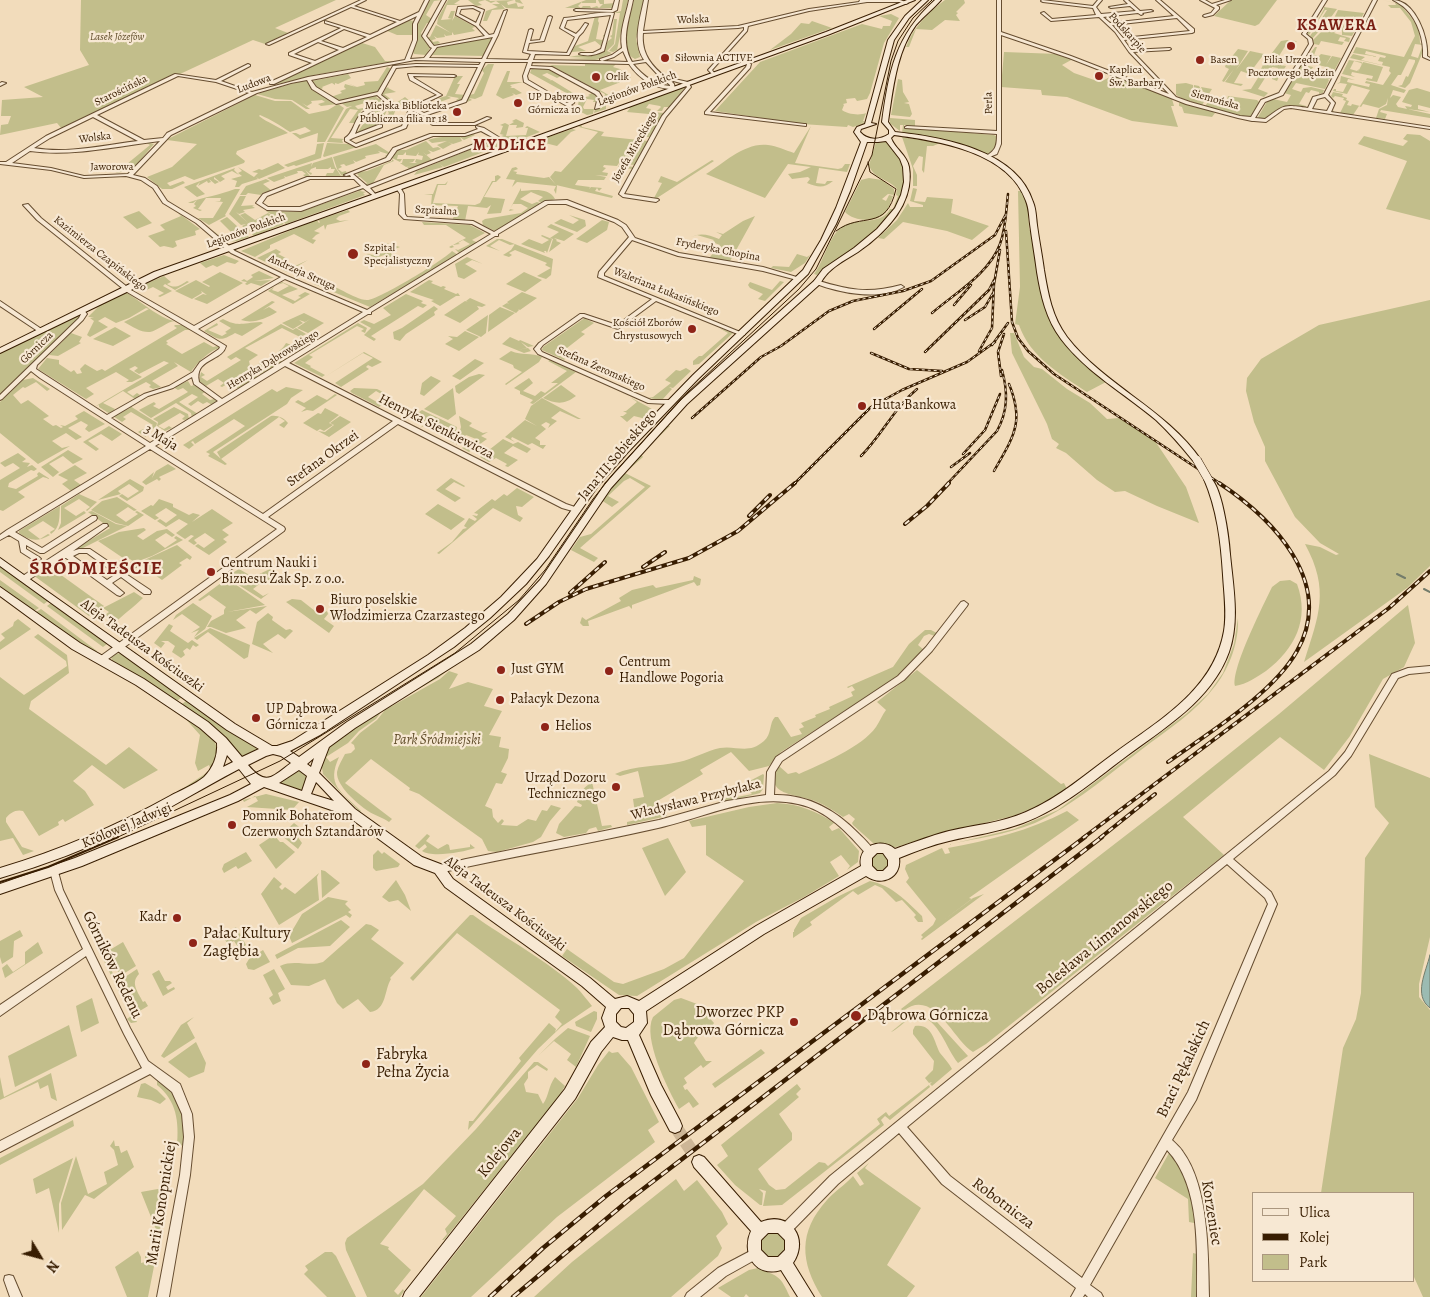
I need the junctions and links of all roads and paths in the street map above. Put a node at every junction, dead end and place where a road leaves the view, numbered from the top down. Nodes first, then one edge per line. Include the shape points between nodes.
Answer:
1 (364, 0) edge
2 (427, 0) edge
3 (444, 0) edge
4 (617, 0) edge
5 (632, 0) edge
6 (646, 0) edge
7 (852, 0) edge
8 (912, 0) edge
9 (934, 0) edge
10 (938, 0) edge
11 (999, 0) edge
12 (1100, 0) edge
13 (1158, 0) edge
14 (1202, 0) edge
15 (1229, 0) edge
16 (1325, 0) edge
17 (1375, 0) edge
18 (1395, 0) edge
19 (1399, 0) edge
20 (923, 1) edge
21 (864, 2) junction
22 (1043, 2) dead end
23 (906, 3) junction
24 (1130, 3) edge
25 (1212, 5) junction
26 (351, 6) junction
27 (1094, 7) junction
28 (1111, 7) dead end
29 (576, 10) dead end
30 (1151, 11) dead end
31 (506, 12) dead end
32 (898, 12) junction
33 (1043, 12) dead end
34 (1139, 12) junction
35 (420, 13) junction
36 (1100, 16) junction
37 (1205, 16) dead end
38 (550, 17) dead end
39 (1178, 17) junction
40 (322, 18) junction
41 (406, 19) junction
42 (416, 20) junction
43 (1148, 20) junction
44 (315, 21) junction
45 (326, 22) junction
46 (400, 22) junction
47 (586, 24) dead end
48 (1108, 24) junction
49 (477, 25) junction
50 (746, 26) junction
51 (344, 28) junction
52 (531, 30) dead end
53 (640, 32) junction
54 (1000, 33) junction
55 (496, 35) junction
56 (369, 36) junction
57 (487, 36) junction
58 (576, 36) junction
59 (1145, 36) junction
60 (1122, 39) junction
61 (318, 41) junction
62 (528, 42) junction
63 (268, 44) dead end
64 (434, 47) junction
65 (624, 48) junction
66 (342, 49) junction
67 (1169, 49) dead end
68 (1157, 50) junction
69 (1134, 51) dead end
70 (534, 53) junction
71 (568, 54) junction
72 (426, 59) junction
73 (1430, 59) edge
74 (407, 60) junction
75 (486, 60) junction
76 (531, 60) junction
77 (647, 61) junction
78 (314, 62) junction
79 (590, 62) junction
80 (746, 62) junction
81 (630, 63) junction
82 (248, 65) dead end
83 (416, 65) junction
84 (422, 65) junction
85 (481, 66) junction
86 (528, 66) junction
87 (713, 74) junction
88 (410, 75) junction
89 (454, 76) dead end
90 (308, 78) junction
91 (665, 78) junction
92 (217, 81) junction
93 (651, 82) junction
94 (686, 84) junction
95 (266, 88) junction
96 (673, 88) junction
97 (380, 93) junction
98 (252, 94) junction
99 (656, 94) junction
100 (1326, 95) junction
101 (564, 96) dead end
102 (1175, 99) junction
103 (567, 105) junction
104 (412, 108) junction
105 (597, 108) dead end
106 (574, 109) dead end
107 (1309, 110) junction
108 (1328, 113) junction
109 (93, 115) junction
110 (489, 118) dead end
111 (1252, 120) junction
112 (433, 124) dead end
113 (474, 124) junction
114 (868, 124) junction
115 (804, 125) dead end
116 (380, 126) dead end
117 (889, 126) junction
118 (907, 127) dead end
119 (1430, 128) edge
120 (482, 129) junction
121 (999, 133) junction
122 (890, 136) junction
123 (351, 137) junction
124 (496, 137) junction
125 (163, 138) junction
126 (862, 138) junction
127 (142, 141) junction
128 (507, 146) junction
129 (29, 149) junction
130 (987, 157) junction
131 (0, 163) edge
132 (8, 164) junction
133 (130, 175) junction
134 (353, 176) junction
135 (365, 187) junction
136 (398, 188) junction
137 (375, 196) junction
138 (656, 200) dead end
139 (558, 201) joint
140 (26, 205) dead end
141 (496, 235) junction
142 (631, 238) junction
143 (228, 249) junction
144 (285, 277) junction
145 (799, 277) junction
146 (815, 282) junction
147 (901, 287) dead end
148 (126, 288) junction
149 (656, 299) junction
150 (0, 303) edge
151 (82, 311) junction
152 (369, 313) junction
153 (196, 331) junction
154 (41, 332) junction
155 (742, 334) junction
156 (0, 351) edge
157 (286, 364) junction
158 (34, 365) junction
159 (195, 373) junction
160 (0, 398) edge
161 (223, 402) junction
162 (651, 402) junction
163 (670, 402) junction
164 (659, 413) junction
165 (107, 418) junction
166 (398, 421) junction
167 (151, 446) junction
168 (576, 510) junction
169 (263, 517) junction
170 (94, 518) dead end
171 (105, 526) dead end
172 (9, 532) junction
173 (0, 538) edge
174 (22, 540) junction
175 (42, 551) junction
176 (66, 555) junction
177 (37, 559) junction
178 (55, 559) junction
179 (0, 561) edge
180 (135, 564) dead end
181 (37, 570) junction
182 (121, 574) junction
183 (24, 579) junction
184 (107, 583) junction
185 (0, 590) edge
186 (148, 592) dead end
187 (120, 593) dead end
188 (964, 604) dead end
189 (118, 647) junction
190 (101, 660) junction
191 (1430, 669) edge
192 (221, 740) junction
193 (328, 742) junction
194 (274, 750) junction
195 (240, 763) junction
196 (299, 763) junction
197 (314, 775) junction
198 (205, 782) junction
199 (262, 783) junction
200 (305, 796) junction
201 (770, 798) junction
202 (351, 812) junction
203 (870, 852) junction
204 (892, 856) junction
205 (1227, 859) junction
206 (439, 869) junction
207 (867, 869) junction
208 (54, 872) junction
209 (0, 873) edge
210 (0, 889) edge
211 (88, 950) junction
212 (614, 1006) junction
213 (639, 1008) junction
214 (0, 1011) edge
215 (612, 1028) junction
216 (631, 1032) junction
217 (150, 1069) junction
218 (675, 1126) tunnel mouth
219 (900, 1126) junction
220 (1167, 1142) junction
221 (0, 1147) edge
222 (699, 1162) tunnel mouth
223 (759, 1230) junction
224 (785, 1230) junction
225 (756, 1253) junction
226 (784, 1262) junction
227 (8, 1280) dead end
228 (1084, 1286) junction
229 (16, 1297) edge
230 (163, 1297) edge
231 (410, 1297) edge
232 (691, 1297) edge
233 (807, 1297) edge
234 (1077, 1297) edge
235 (1097, 1297) edge
236 (1202, 1297) edge

1 - 26 street
2 - 35 street
3 - 64 street via 424,36
4 - 29 street via 613,11
5 - 65 street
6 - 53 street
7 - 21 street
8 - 23 street
9 - 20 street
10 - 117 street via 916,20 901,44 885,120
11 - 54 street, Perla
12 - 27 street, Podskarpie
13 - 39 street
14 - 25 street
15 - 25 street
16 - 111 street via 1304,34 1311,44 1281,94 1263,101
17 - 100 street
18 - 19 street
19 - 73 street via 1421,27 1427,49 1425,58
20 - 32 street
20 - 32 street
21 - 23 street
21 - 50 street via 787,15
22 - 27 street
23 - 32 street
24 - 28 street
24 - 34 street
25 - 37 street via 1217,10
26 - 40 street
26 - 46 street
27 - 36 street, Podskarpie
30 - 34 street
31 - 55 street
32 - 80 street, Legionów Polskich via 850,24
32 - 114 street via 899,27 887,50
33 - 36 street via 1051,20
34 - 36 street
34 - 43 street
35 - 41 street
35 - 42 street
36 - 48 street, Podskarpie
38 - 62 street via 543,41
39 - 43 street
39 - 59 street via 1192,32
40 - 44 street
40 - 45 street
41 - 42 street
41 - 46 street
42 - 74 street via 415,40
43 - 48 street
44 - 45 street
44 - 63 street
45 - 51 street
46 - 56 street
47 - 58 street
48 - 60 street, Podskarpie
49 - 49 street via 483,11 473,7 459,8 456,14
49 - 57 street
50 - 53 street, Wolska
50 - 87 street via 746,30 710,70
51 - 56 street
51 - 61 street
52 - 62 street
53 - 77 street via 640,48
54 - 102 street, Siemońska via 1075,58
54 - 121 street, Perla
55 - 57 street
55 - 75 street
56 - 66 street
57 - 64 street
58 - 71 street
58 - 71 street via 562,28 565,19 612,14 606,45 581,54
59 - 60 street
59 - 68 street
60 - 102 street, Podskarpie
61 - 66 street
61 - 78 street via 290,54
62 - 70 street via 525,52
64 - 72 street
65 - 79 street, Ludowa
65 - 81 street
66 - 78 street
67 - 68 street
68 - 69 street
70 - 71 street
70 - 76 street
72 - 74 street, Ludowa
72 - 75 street, Ludowa
72 - 84 street
74 - 90 street, Ludowa
75 - 76 street, Ludowa
75 - 85 street
76 - 79 street, Ludowa
76 - 86 street
77 - 81 street, Ludowa
77 - 91 street
78 - 95 street
79 - 81 street, Ludowa
80 - 87 street, Legionów Polskich
80 - 115 street via 748,67 707,113
81 - 93 street
82 - 92 street
83 - 84 street
83 - 88 street
83 - 97 street via 394,68
84 - 85 street
85 - 104 street via 464,101 424,115
86 - 103 street via 527,82
86 - 105 street via 550,68 597,93 600,97
87 - 94 street, Legionów Polskich
88 - 89 street
88 - 104 street via 440,96
90 - 95 street, Ludowa
90 - 97 street via 314,88 338,103
91 - 94 street
91 - 96 street
92 - 98 street, Starościńska
92 - 109 street, Starościńska via 177,75
93 - 96 street
93 - 99 street via 658,90
94 - 96 street, Legionów Polskich
94 - 138 street, Józefa Mireckiego via 689,87 662,119 620,194
95 - 98 street, Ludowa
96 - 99 street, Legionów Polskich
97 - 123 street via 380,97 388,102 363,112
98 - 125 street, Ludowa
99 - 128 street, Legionów Polskich via 517,145 514,149
100 - 107 street via 1315,98
100 - 108 street via 1333,103
101 - 103 street via 573,100
102 - 111 street, Siemońska
103 - 106 street
104 - 123 street via 404,128 356,146 346,140
107 - 108 street, Siemońska
107 - 111 street, Siemońska via 1286,107 1268,120
108 - 119 street, Siemońska
109 - 127 street
109 - 129 street, Starościńska
110 - 113 street
112 - 113 street
113 - 120 street
114 - 117 street
114 - 126 street, Jana III Sobieskiego via 858,130
116 - 123 street
117 - 122 street, Jana III Sobieskiego via 892,130
118 - 121 street
120 - 124 street
120 - 134 street via 465,135 429,136 395,149 388,160
121 - 130 street, Perla via 998,148
122 - 126 street via 875,140
122 - 130 street via 921,136
122 - 146 street, Jana III Sobieskiego via 906,167 907,184 900,204 882,227 849,255 824,270
124 - 128 street
124 - 135 street
125 - 127 street, Wolska
125 - 133 street, Ludowa
126 - 145 street, Jana III Sobieskiego via 863,146 825,237
127 - 129 street, Wolska via 72,151
128 - 136 street, Legionów Polskich
129 - 132 street, Starościńska
130 - 204 street, bridge via 1012,174 1028,196 1046,302 1061,334 1091,367 1167,427 1197,460 1208,479 1220,508 1225,545 1230,614 1227,640 1215,670 1192,699 1076,789 1038,812 994,827 934,840
131 - 132 street, Jaworowa
132 - 133 street, Jaworowa via 84,177
133 - 143 street, Jaworowa via 150,183 165,202 198,222
134 - 135 street
134 - 135 street via 309,178 265,195 259,203 267,208 301,209
135 - 137 street
136 - 137 street, Legionów Polskich
136 - 141 street, Szpitalna via 402,194 402,214 408,219 473,223
137 - 143 street, Legionów Polskich
139 - 141 street, Henryka Dąbrowskiego via 543,205
139 - 142 street, Fryderyka Chopina via 618,222
140 - 148 street, Kazimierza Czapińskiego
141 - 152 street, Henryka Dąbrowskiego
142 - 145 street, Fryderyka Chopina via 688,257
142 - 149 street, Waleriana Łukasińskiego via 601,276
143 - 144 street, Andrzeja Struga
143 - 148 street, Legionów Polskich
144 - 152 street, Andrzeja Struga
144 - 153 street
145 - 146 street via 812,275
145 - 146 street via 803,285
145 - 155 street, Jana III Sobieskiego
146 - 147 street via 861,292
146 - 193 street, Jana III Sobieskiego via 698,387 645,445 608,486 541,585 512,617 475,646
148 - 151 street, Legionów Polskich
148 - 153 street, Kazimierza Czapińskiego
149 - 155 street, Waleriana Łukasińskiego
149 - 162 street, Stefana Żeromskiego via 618,327 582,316 537,349
150 - 154 street
151 - 154 street, Legionów Polskich
151 - 158 street, Górnicza via 81,319
152 - 157 street, Henryka Dąbrowskiego
153 - 159 street, Kazimierza Czapińskiego via 224,348 200,364
154 - 156 street, Legionów Polskich
155 - 163 street, Jana III Sobieskiego
157 - 161 street, Henryka Dąbrowskiego
157 - 166 street, Henryka Sienkiewicza
158 - 160 street, Górnicza
158 - 165 street, 3 Maja via 33,370 42,378
159 - 161 street via 196,383
159 - 165 street via 171,387 150,393
161 - 167 street, Henryka Dąbrowskiego
162 - 163 street, Stefana Żeromskiego
162 - 164 street, Stefana Żeromskiego
163 - 164 street, Jana III Sobieskiego
164 - 168 street, Jana III Sobieskiego via 601,476
165 - 167 street, 3 Maja
166 - 168 street, Henryka Sienkiewicza
166 - 169 street, Stefana Okrzei
167 - 169 street, 3 Maja
167 - 172 street, Henryka Dąbrowskiego
168 - 194 street, Jana III Sobieskiego via 531,572 474,627 342,715 294,744
169 - 189 street, 3 Maja via 280,530
170 - 175 street
171 - 178 street
172 - 173 street, Henryka Dąbrowskiego
172 - 174 street
174 - 175 street
174 - 177 street via 23,550
175 - 177 street
176 - 178 street
176 - 182 street via 86,550
176 - 184 street
177 - 181 street via 33,566
178 - 181 street
179 - 183 street, Aleja Tadeusza Kościuszki
180 - 182 street
181 - 183 street
182 - 184 street
182 - 186 street
183 - 189 street, Aleja Tadeusza Kościuszki
184 - 187 street
185 - 190 street, Aleja Tadeusza Kościuszki via 76,646
188 - 201 street, Władysława Przybylaka via 924,655 901,678 779,759 771,772
189 - 190 street
189 - 194 street, Aleja Tadeusza Kościuszki via 231,727
190 - 192 street, Aleja Tadeusza Kościuszki via 177,705
191 - 205 street, Bolesława Limanowskiego via 1395,676 1337,768
192 - 195 street, Aleja Tadeusza Kościuszki
192 - 198 street via 221,760
193 - 196 street, Jana III Sobieskiego
193 - 197 street
194 - 195 street, Jana III Sobieskiego
194 - 196 street, Aleja Tadeusza Kościuszki
195 - 198 street, Królowej Jadwigi
195 - 199 street, Aleja Tadeusza Kościuszki via 252,779
196 - 197 street, Aleja Tadeusza Kościuszki
196 - 199 street, Królowej Jadwigi via 278,779
197 - 200 street
197 - 202 street, Aleja Tadeusza Kościuszki
198 - 209 street, Królowej Jadwigi via 98,838
199 - 200 street, Aleja Tadeusza Kościuszki
199 - 208 street, Królowej Jadwigi via 234,798
200 - 202 street, Aleja Tadeusza Kościuszki
201 - 203 street via 797,800 822,809 844,824
201 - 206 street, Władysława Przybylaka
202 - 206 street, Aleja Tadeusza Kościuszki via 418,861
203 - 204 street via 883,850
203 - 207 street via 865,860
204 - 207 street via 894,867 889,874 877,875
205 - 219 street, Bolesława Limanowskiego
205 - 220 street, Braci Pękalskich via 1268,895 1273,904 1202,1076
206 - 212 street, Aleja Tadeusza Kościuszki via 449,883 586,982
207 - 213 street via 760,930
208 - 210 street, Królowej Jadwigi
208 - 211 street, Górników Redenu via 59,890
211 - 214 street
211 - 217 street, Górników Redenu via 131,1038
212 - 213 street via 626,1002
212 - 215 street via 609,1018
213 - 216 street via 641,1020
215 - 216 street via 620,1033
215 - 231 street, Kolejowa via 596,1047 570,1094
216 - 218 street
217 - 221 street
217 - 230 street, Marii Konopnickiej via 177,1090 189,1124 185,1175
219 - 224 street, Bolesława Limanowskiego via 825,1188
219 - 228 street, Robotnicza via 946,1180
220 - 228 street, Braci Pękalskich
220 - 236 street, Korzeniec via 1179,1156 1196,1199 1201,1235
222 - 223 street
223 - 224 street via 774,1224
223 - 225 street via 754,1240
224 - 226 street via 791,1247
225 - 226 street via 768,1265
225 - 232 street via 722,1272
226 - 233 street
227 - 229 street
228 - 234 street, Braci Pękalskich
228 - 235 street, Robotnicza

